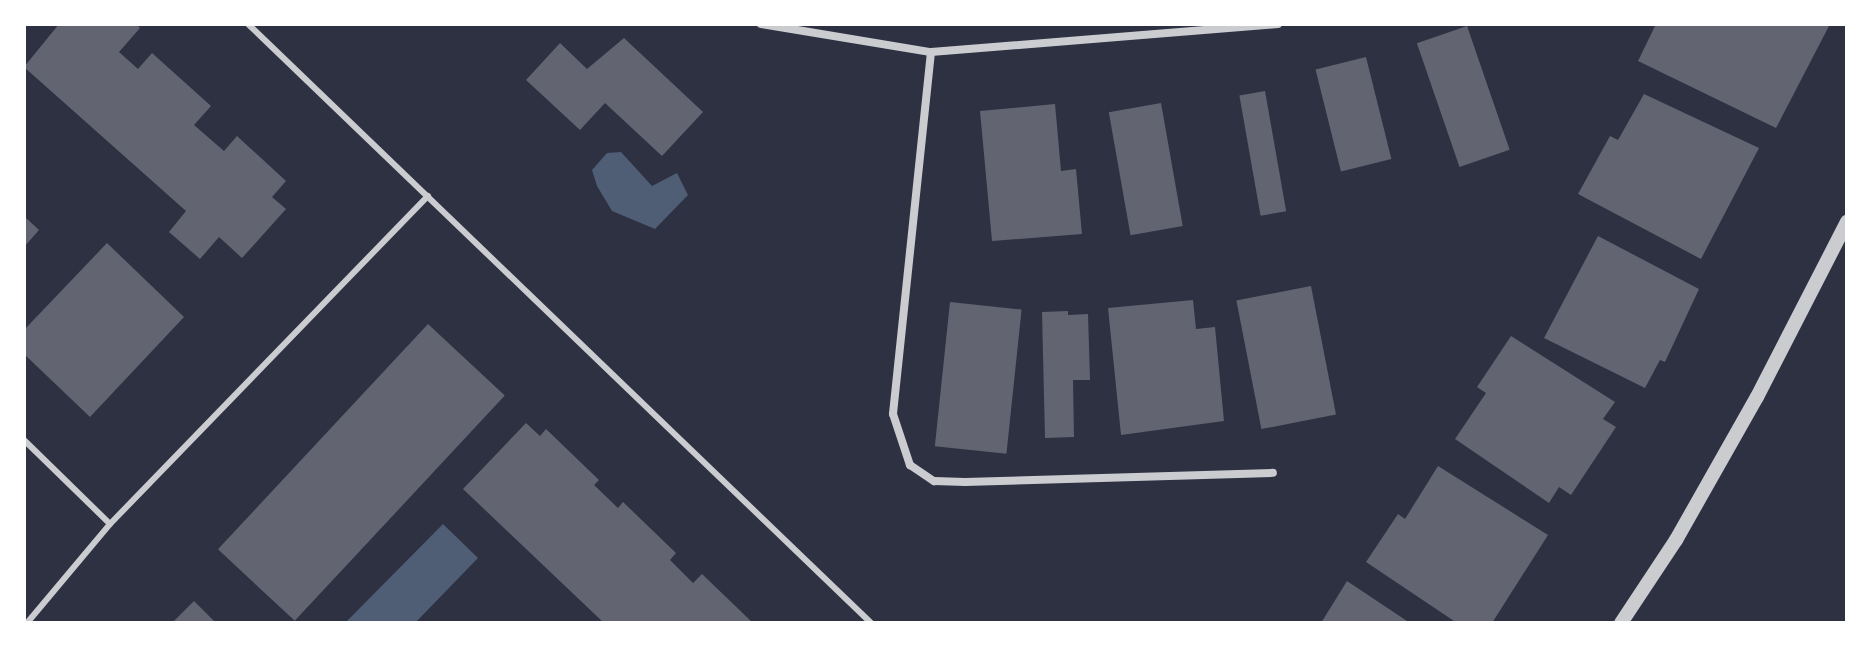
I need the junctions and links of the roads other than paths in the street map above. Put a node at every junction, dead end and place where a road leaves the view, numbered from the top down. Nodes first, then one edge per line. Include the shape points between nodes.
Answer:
1 (248, 24) edge
2 (761, 24) edge
3 (1278, 24) edge
4 (931, 52) junction
5 (428, 196) junction
6 (1847, 222) edge
7 (24, 440) edge
8 (1273, 473) dead end
9 (110, 524) junction
10 (27, 623) edge
11 (871, 623) edge
12 (1621, 623) edge

1 - 5 lane
2 - 4 street
3 - 4 street
4 - 8 street via 893,414 910,465 934,481 965,482
5 - 9 lane
5 - 11 lane
6 - 12 street via 1676,540
7 - 9 lane
9 - 10 lane

